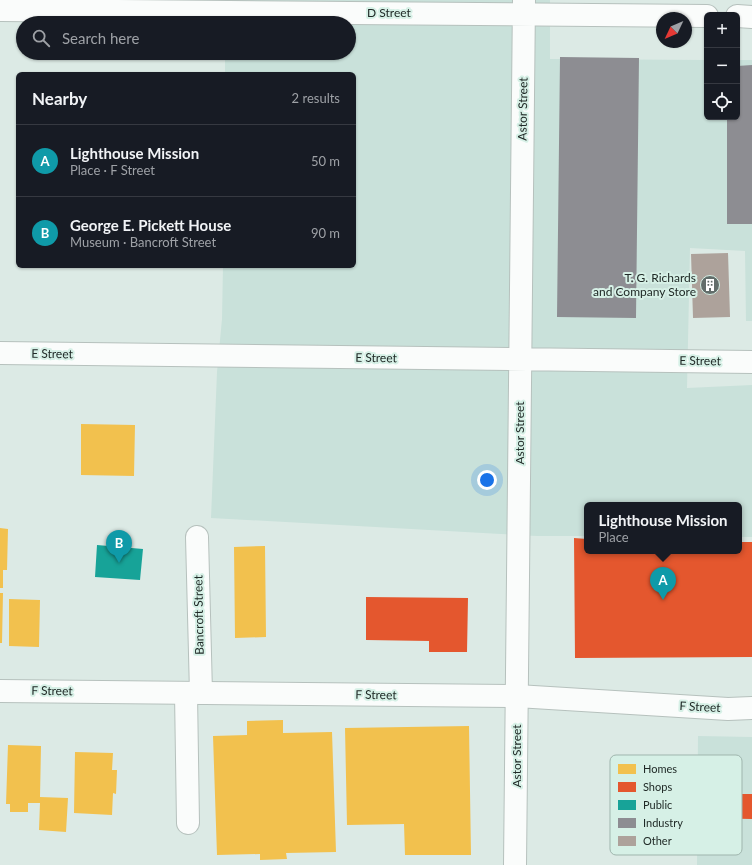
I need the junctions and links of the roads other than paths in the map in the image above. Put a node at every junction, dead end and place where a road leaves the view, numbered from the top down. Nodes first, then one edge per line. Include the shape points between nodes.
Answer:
1 (524, 7) edge
2 (0, 10) edge
3 (704, 16) edge
4 (740, 16) edge
5 (752, 17) edge
6 (0, 353) edge
7 (520, 359) junction
8 (752, 362) edge
9 (197, 537) dead end
10 (0, 691) edge
11 (193, 693) junction
12 (517, 696) junction
13 (752, 708) edge
14 (188, 823) dead end
15 (516, 865) edge

1 - 2 street, D Street
1 - 3 street, D Street
1 - 7 street, Astor Street
4 - 5 street
6 - 7 street, E Street
7 - 8 street, E Street
7 - 12 street, Astor Street
9 - 11 street, Bancroft Street
10 - 11 street, F Street
11 - 12 street, F Street
11 - 14 street, Bancroft Street
12 - 13 street, F Street via 728,709
12 - 15 street, Astor Street

